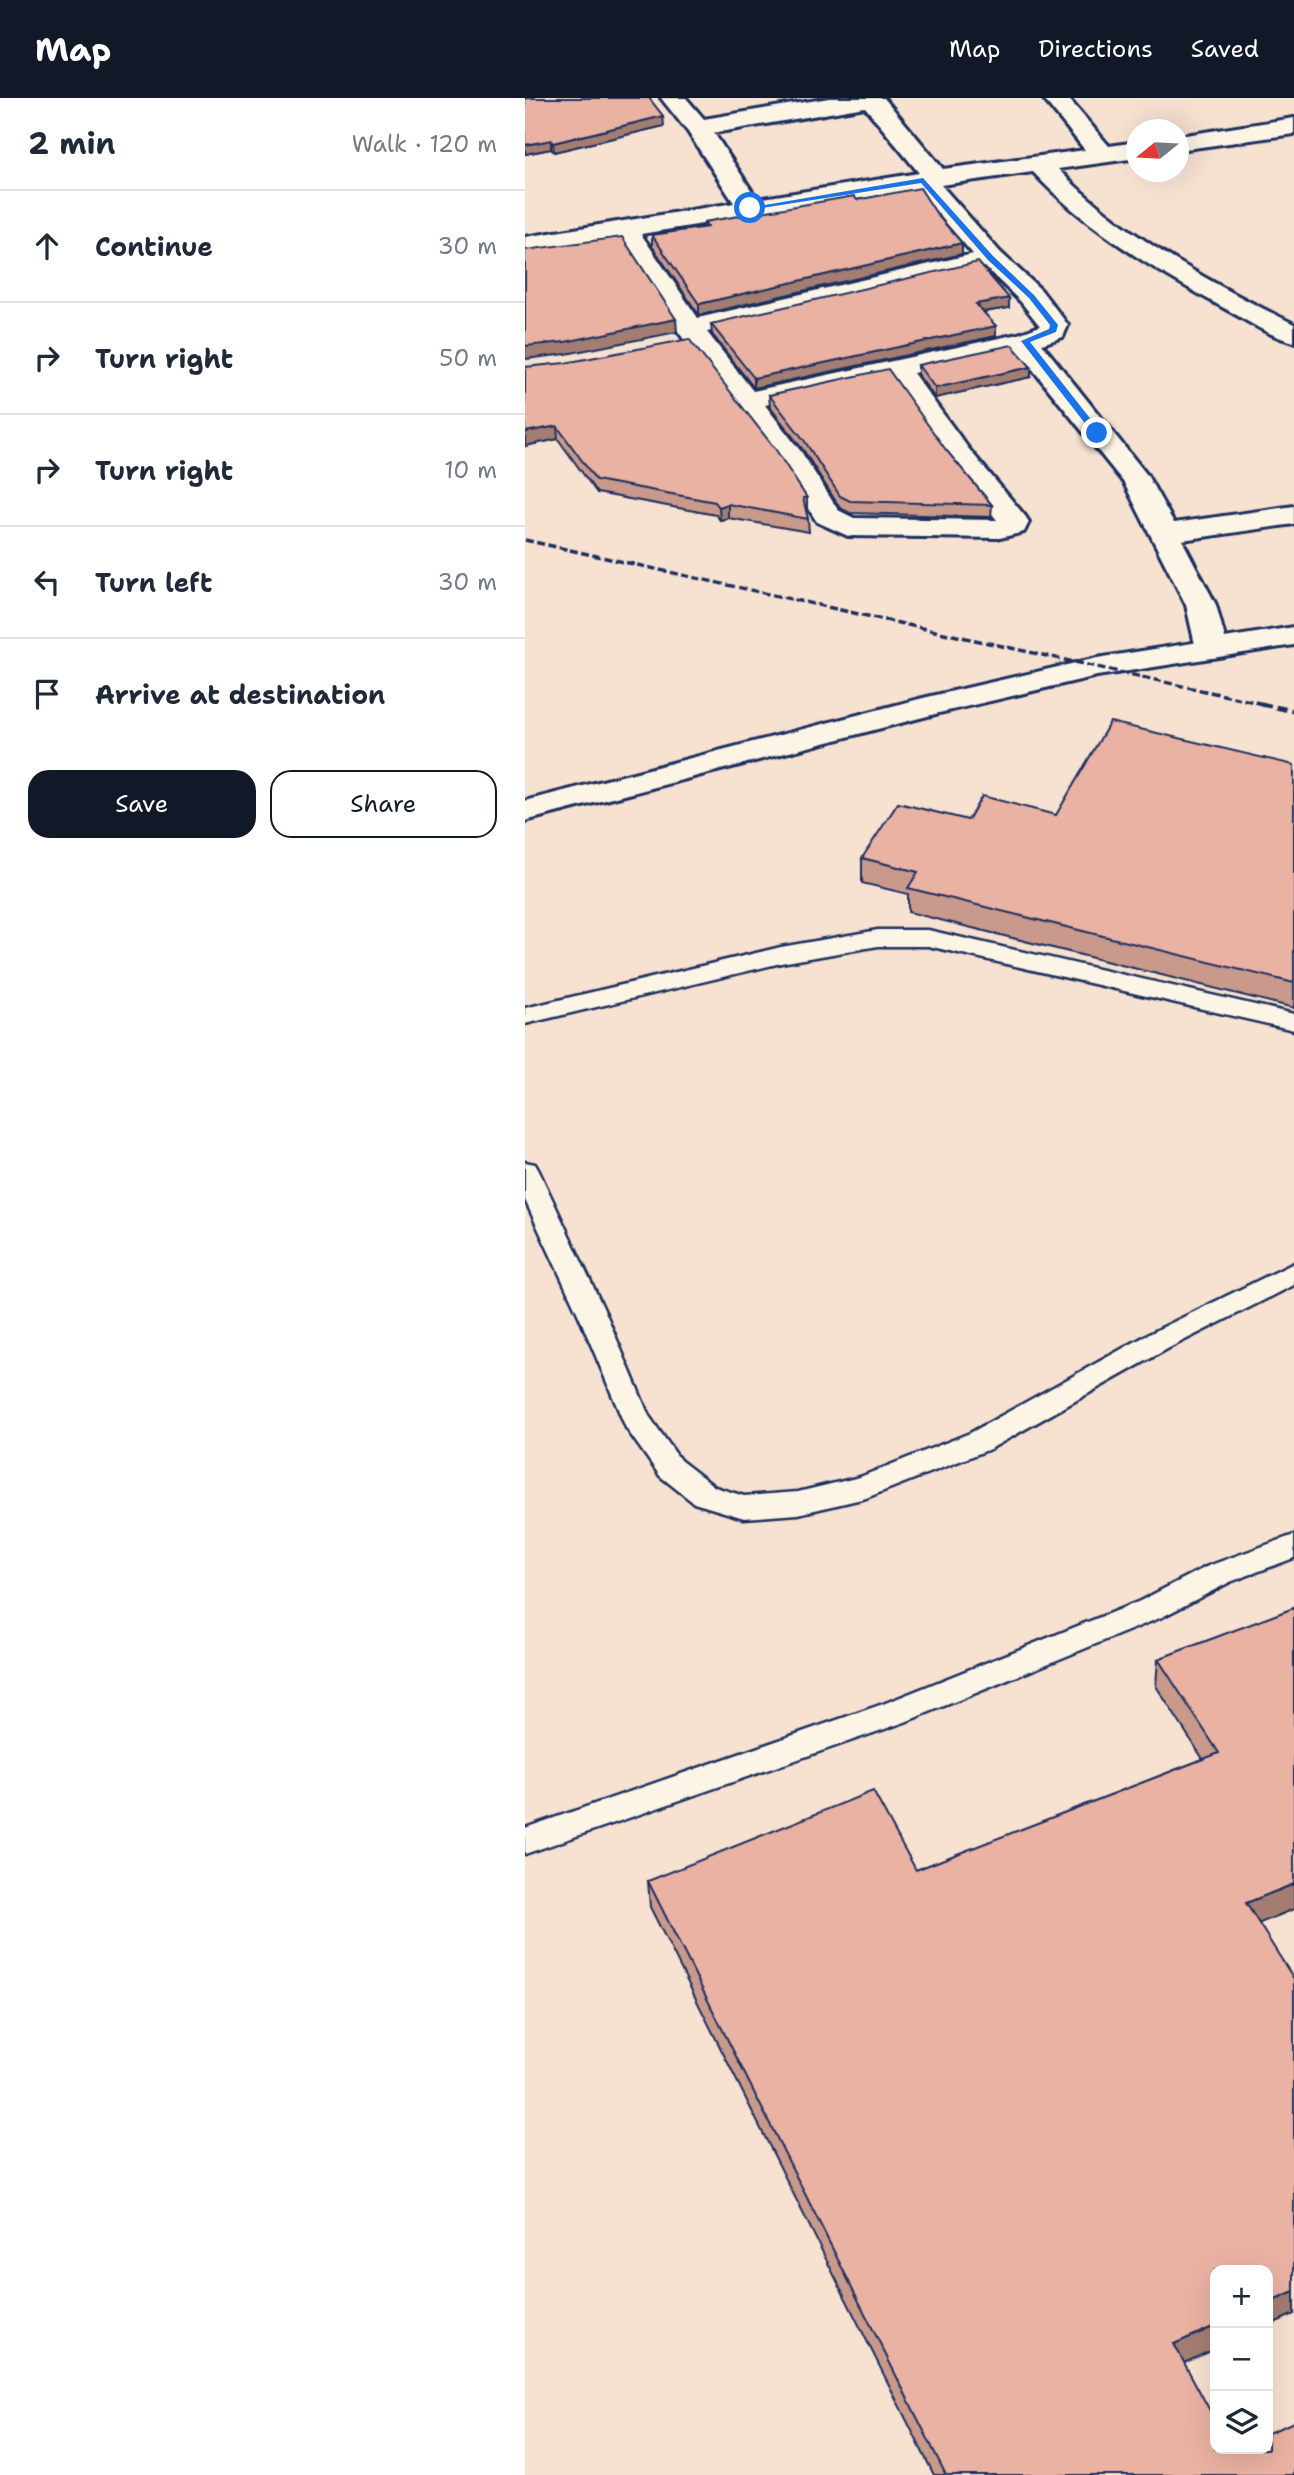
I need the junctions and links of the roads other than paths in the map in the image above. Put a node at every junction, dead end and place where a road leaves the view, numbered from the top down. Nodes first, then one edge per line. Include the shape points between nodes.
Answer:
1 (673, 98) edge
2 (872, 98) edge
3 (1055, 98) edge
4 (1294, 126) edge
5 (698, 128) junction
6 (1189, 142) edge
7 (1126, 152) edge
8 (1103, 155) junction
9 (1040, 164) junction
10 (930, 179) junction
11 (750, 208) junction
12 (625, 229) junction
13 (525, 244) edge
14 (991, 258) junction
15 (1294, 334) edge
16 (687, 337) junction
17 (1025, 341) junction
18 (896, 369) junction
19 (744, 401) junction
20 (1294, 515) edge
21 (1166, 533) junction
22 (1294, 636) edge
23 (1212, 649) junction
24 (525, 811) edge
25 (525, 1016) edge
26 (1294, 1022) edge
27 (525, 1171) edge
28 (1294, 1273) edge
29 (1294, 1546) edge
30 (525, 1841) edge

1 - 5 street
2 - 5 street
2 - 10 street
3 - 8 street
4 - 6 street
5 - 11 street
7 - 8 street
8 - 9 street
9 - 10 street
9 - 15 street via 1083,206 1159,259
10 - 11 street
10 - 14 street
11 - 12 street
12 - 13 street
12 - 16 street
14 - 16 street
14 - 17 street via 1054,325 1053,331
16 - 19 street
17 - 18 street
17 - 21 street via 1137,481
18 - 19 street
18 - 19 street via 1013,526 848,527 833,521 792,459
20 - 21 street
21 - 23 street via 1201,605
22 - 23 street
23 - 24 street via 1097,667 934,705
25 - 26 lane via 781,955 878,937 928,938
27 - 28 lane via 636,1420 670,1468 705,1495 744,1507 798,1503 866,1487 980,1441 1159,1341
29 - 30 lane via 894,1713

